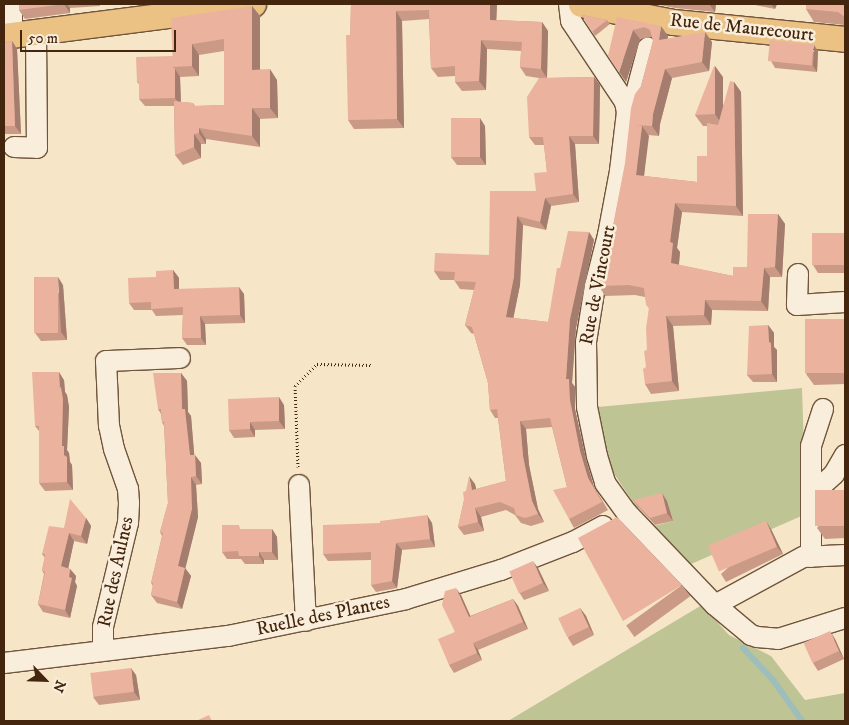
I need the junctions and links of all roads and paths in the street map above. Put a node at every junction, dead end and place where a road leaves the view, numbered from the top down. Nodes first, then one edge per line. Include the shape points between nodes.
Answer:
1 (12, 4) edge
2 (253, 4) edge
3 (584, 5) edge
4 (17, 34) edge
5 (845, 39) edge
6 (648, 48) dead end
7 (625, 102) junction
8 (14, 147) dead end
9 (798, 274) dead end
10 (845, 302) edge
11 (180, 358) dead end
12 (372, 365) dead end
13 (823, 409) dead end
14 (845, 455) edge
15 (299, 485) joint
16 (811, 495) junction
17 (627, 513) junction
18 (845, 555) edge
19 (811, 557) junction
20 (716, 605) junction
21 (845, 618) edge
22 (306, 620) junction
23 (103, 650) junction
24 (4, 663) edge

1 - 4 street
2 - 4 main road
3 - 5 main road, Rue de Maurecourt via 673,22
3 - 7 street via 571,21
4 - 8 street via 37,148
6 - 7 street via 636,93
7 - 17 street, Rue de Vincourt via 627,112 620,171 589,318 585,376 586,407 600,470 614,497
9 - 10 street via 797,305
11 - 23 street, Rue des Aulnes via 106,361 109,426 130,503 102,626
12 - 15 path via 317,364 295,386
13 - 16 street via 811,446
14 - 16 street via 834,474
15 - 22 street
16 - 19 street
17 - 20 street, Rue de Vincourt
17 - 22 street, Ruelle des Plantes via 573,542 501,570 406,599
18 - 19 street
19 - 20 street via 803,557
20 - 21 street, Rue de Vincourt via 751,634 768,639 778,639
22 - 23 street, Ruelle des Plantes via 228,636
23 - 24 street, Ruelle des Plantes

